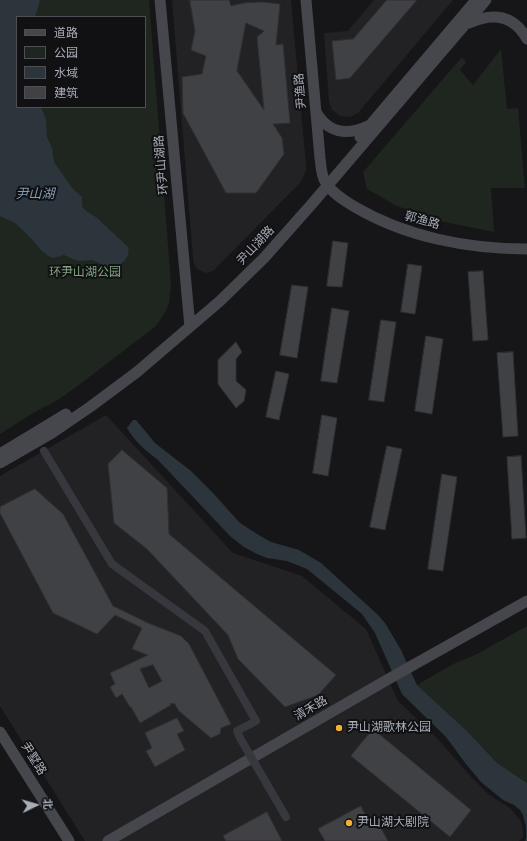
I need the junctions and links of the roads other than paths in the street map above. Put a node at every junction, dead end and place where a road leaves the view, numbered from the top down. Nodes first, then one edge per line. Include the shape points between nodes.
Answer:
1 (160, 0) edge
2 (306, 0) edge
3 (476, 0) edge
4 (486, 0) edge
5 (465, 25) junction
6 (527, 39) edge
7 (316, 111) junction
8 (370, 125) junction
9 (326, 183) junction
10 (527, 249) edge
11 (190, 324) junction
12 (44, 451) dead end
13 (0, 454) edge
14 (0, 463) edge
15 (527, 601) edge
16 (0, 732) edge
17 (286, 817) dead end
18 (68, 841) edge
19 (108, 841) edge

1 - 11 street, 环尹山湖路
2 - 7 street, 尹渔路
3 - 8 street, 尹山湖路
4 - 5 street, 尹山湖路
5 - 6 street via 479,18 502,17 518,26
5 - 9 street, 尹山湖路
7 - 8 street via 323,123 340,131 358,131
7 - 9 street, 尹渔路 via 320,158
8 - 9 street, 尹山湖路
9 - 10 street, 郭渔路 via 346,201 368,214 416,233 447,242
9 - 11 street, 尹山湖路
11 - 13 street, 尹山湖路 via 87,401
11 - 14 street, 尹山湖路 via 137,372 90,407
12 - 17 street, bridge via 112,564 205,631 256,721 236,731
15 - 19 street, 清禾路
16 - 18 street, 尹墅路

